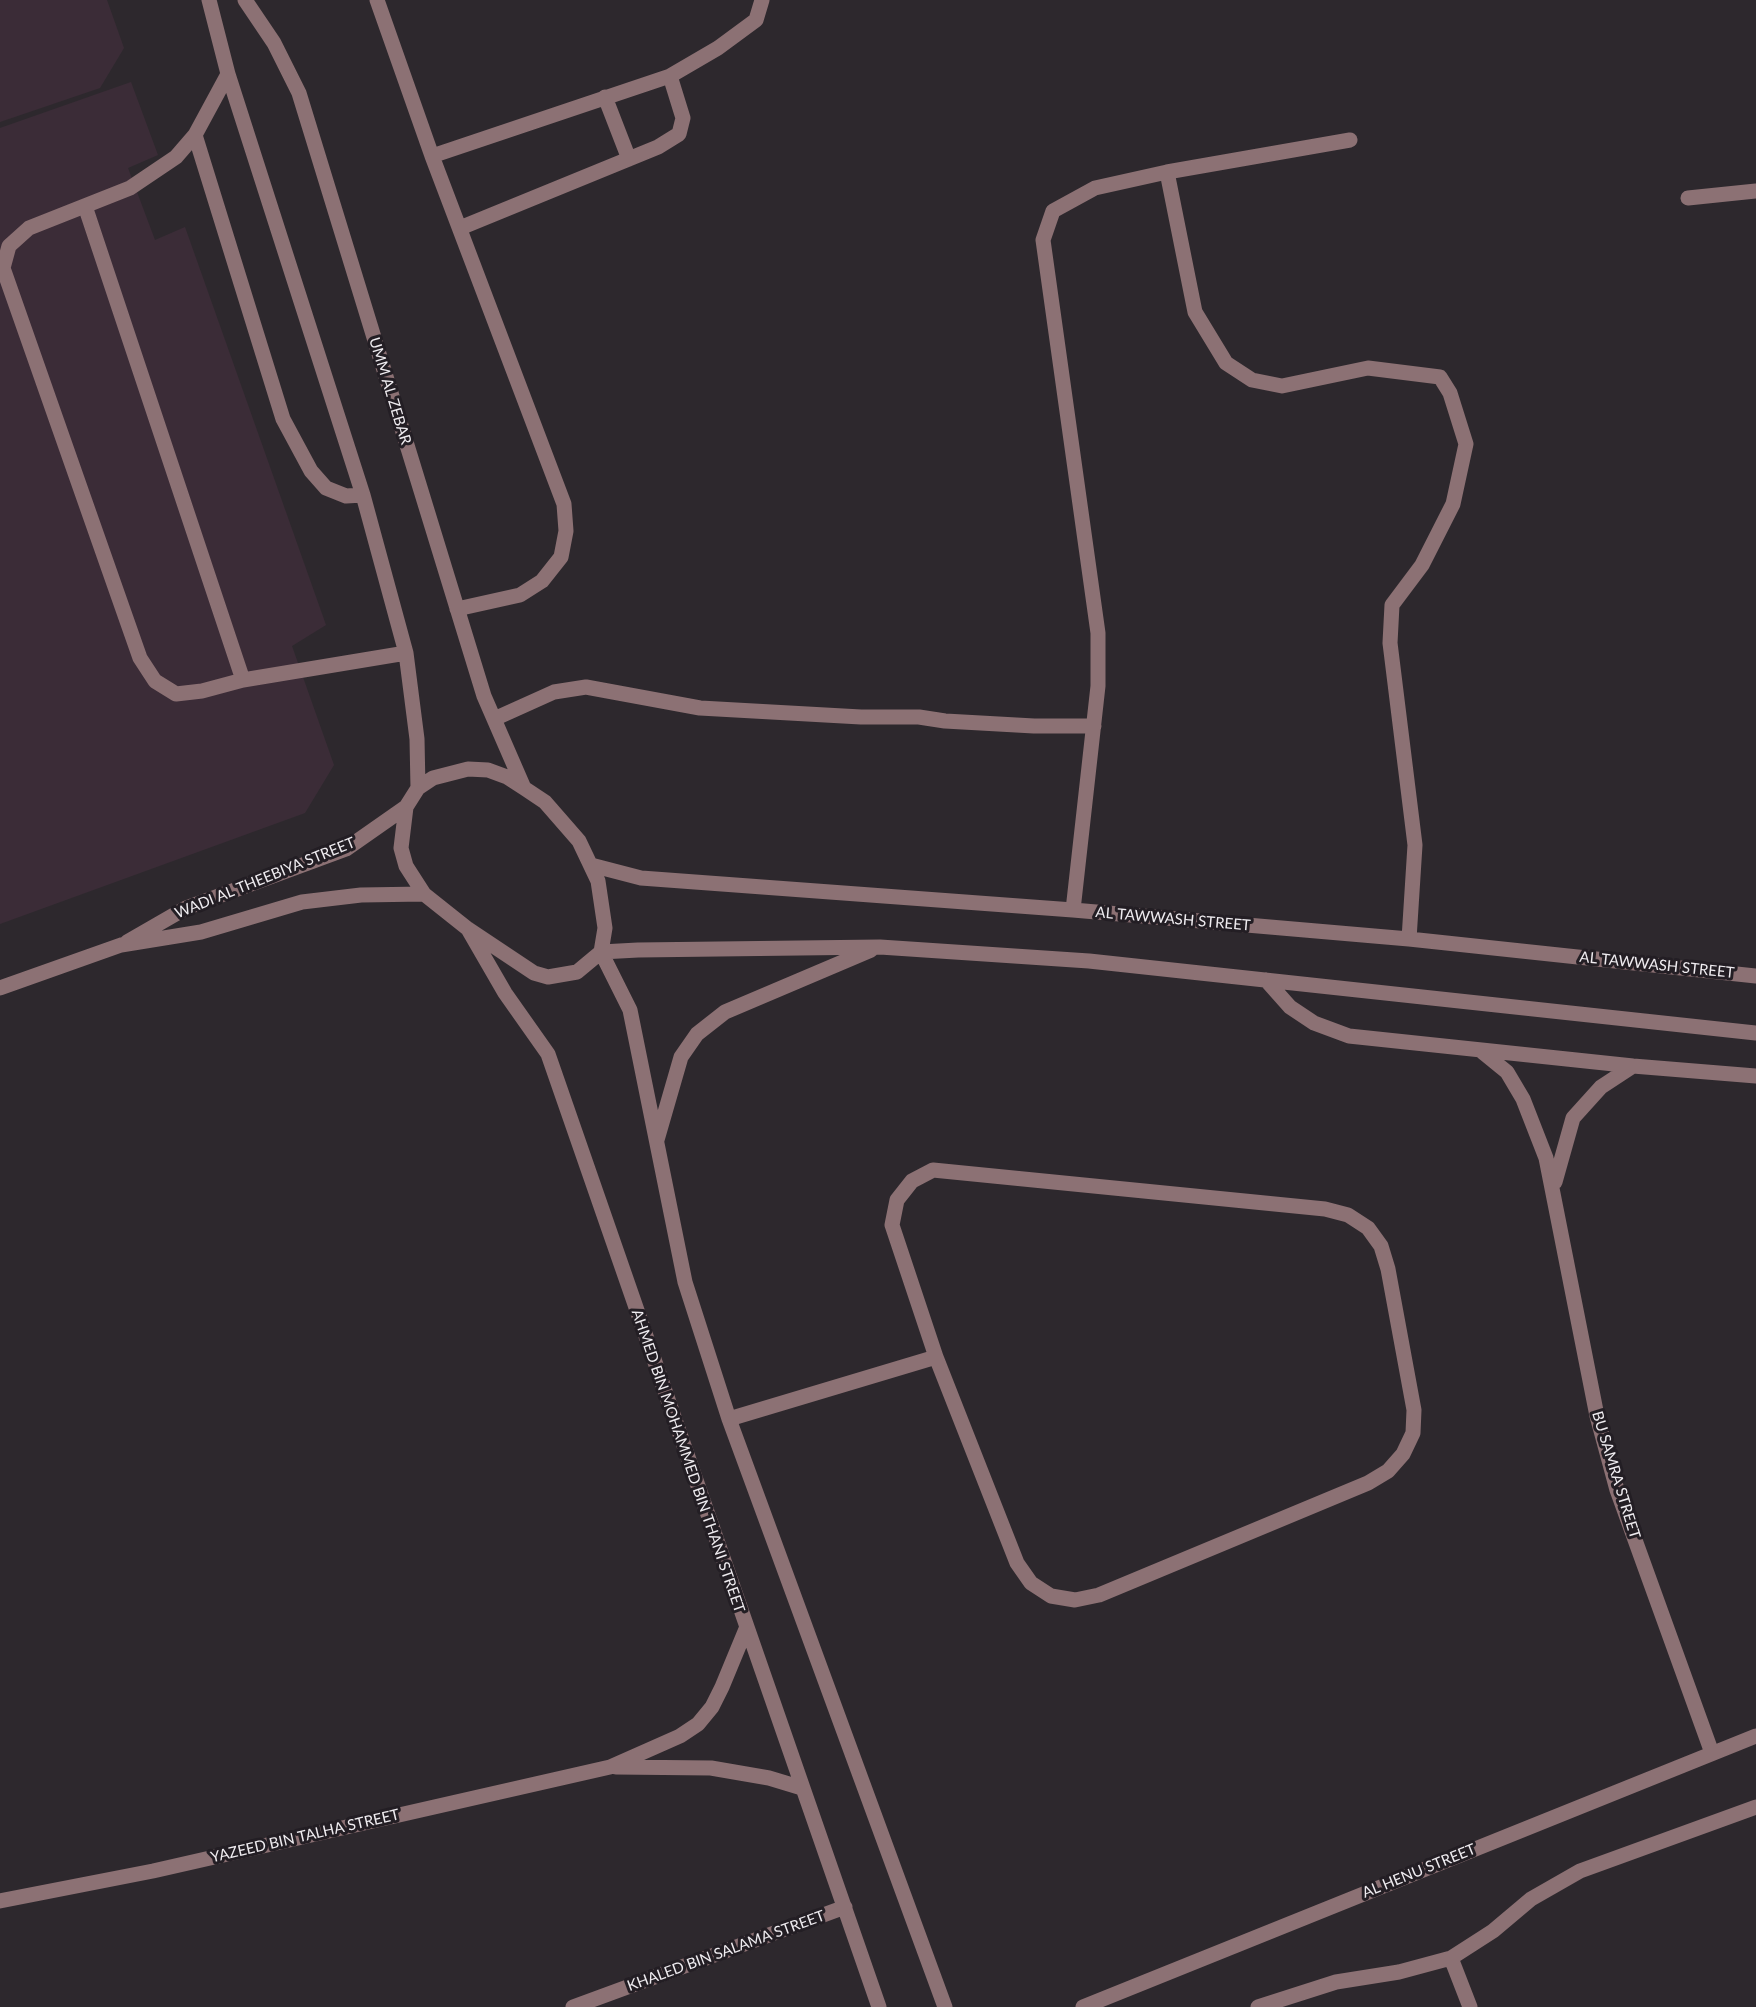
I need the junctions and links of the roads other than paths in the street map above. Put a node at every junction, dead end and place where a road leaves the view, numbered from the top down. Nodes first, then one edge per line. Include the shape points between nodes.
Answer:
1 (209, 0) edge
2 (245, 0) edge
3 (377, 0) edge
4 (762, 0) edge
5 (228, 74) junction
6 (670, 76) junction
7 (605, 97) junction
8 (195, 135) junction
9 (1350, 140) dead end
10 (432, 156) junction
11 (629, 159) junction
12 (1167, 172) junction
13 (1756, 191) edge
14 (1688, 198) dead end
15 (85, 206) junction
16 (460, 228) junction
17 (363, 495) junction
18 (457, 609) junction
19 (406, 652) junction
20 (243, 680) junction
21 (494, 719) junction
22 (1094, 726) junction
23 (418, 788) junction
24 (524, 788) junction
25 (406, 807) junction
26 (591, 865) junction
27 (424, 894) junction
28 (1073, 910) junction
29 (468, 929) junction
30 (1409, 939) junction
31 (122, 945) junction
32 (879, 946) junction
33 (601, 952) junction
34 (1756, 976) edge
35 (1266, 980) junction
36 (0, 988) edge
37 (1756, 1033) edge
38 (1480, 1050) junction
39 (1633, 1066) junction
40 (1756, 1076) edge
41 (656, 1143) junction
42 (1554, 1188) junction
43 (936, 1357) junction
44 (729, 1419) junction
45 (746, 1629) junction
46 (1756, 1736) edge
47 (1712, 1753) junction
48 (610, 1767) junction
49 (802, 1788) junction
50 (1756, 1807) edge
51 (0, 1901) edge
52 (845, 1907) junction
53 (1451, 1958) junction
54 (944, 2004) edge
55 (573, 2007) edge
56 (879, 2007) edge
57 (960, 2007) edge
58 (1083, 2007) edge
59 (1258, 2007) edge
60 (1470, 2007) edge

1 - 5 street
2 - 18 street, UMM AL ZEBAR via 274,43 299,93
3 - 10 street
4 - 6 street via 756,20
5 - 8 street
5 - 17 street
6 - 7 street
6 - 11 street via 683,118 679,134
7 - 10 street
7 - 11 street
8 - 15 street via 176,157 130,188
8 - 17 street via 283,419 310,471 326,488 346,496
9 - 12 street
10 - 16 street
11 - 16 street
12 - 22 street via 1095,188 1053,211 1043,240 1098,633
12 - 30 street via 1195,312 1226,363 1252,380 1282,386 1368,368 1440,376 1450,393 1466,444 1453,504 1422,566 1392,604 1390,643 1415,845
13 - 14 street
15 - 20 street
15 - 20 street via 29,228 9,246 3,268 140,658 155,681 176,694 202,692
16 - 18 street via 564,504 566,531 561,557 542,581 519,595
17 - 19 street
18 - 21 street, UMM AL ZEBAR
19 - 20 street
19 - 23 street via 417,739
21 - 22 street via 554,692 586,687 700,708
21 - 24 street, UMM AL ZEBAR
22 - 28 street
23 - 24 street via 450,771 468,769 488,770
23 - 25 street
24 - 26 street via 563,820
25 - 27 street via 401,848 406,866
25 - 31 street, WADI AL THEEBIYA STREET via 345,849 186,908
26 - 28 street, AL TAWWASH STREET via 642,878
26 - 33 street via 603,907
27 - 29 street
27 - 31 street, WADI AL THEEBIYA STREET via 361,895 302,902 201,932
28 - 30 street, AL TAWWASH STREET
29 - 33 street via 534,973 548,977 577,972
29 - 45 street, AHMED BIN MOHAMMED BIN THANI STREET via 505,993 548,1054
30 - 34 street, AL TAWWASH STREET
31 - 36 street, WADI AL THEEBIYA STREET
32 - 33 street
32 - 35 street via 1089,961
32 - 41 street via 725,1012 697,1034 681,1057
33 - 41 street via 630,1010
35 - 37 street
35 - 38 street via 1314,1023 1350,1036
38 - 39 street
38 - 42 street, BU SAMRA STREET via 1506,1072 1523,1099
39 - 40 street
39 - 42 street, BU SAMRA STREET via 1601,1087 1574,1118
41 - 44 street via 685,1282
42 - 47 street, BU SAMRA STREET via 1597,1416 1617,1490
43 - 43 street via 1017,1563 1031,1583 1052,1596 1067,1599 1099,1595 1368,1483 1388,1471 1403,1454 1413,1433 1414,1410 1381,1246 1368,1228 1348,1215 1325,1209 933,1170 912,1181 897,1200 892,1225
43 - 44 street
44 - 54 street
45 - 48 street, YAZEED BIN TALHA STREET via 712,1707 698,1724
45 - 49 street, AHMED BIN MOHAMMED BIN THANI STREET
46 - 47 street, AL HENU STREET
47 - 58 street, AL HENU STREET
48 - 49 street, YAZEED BIN TALHA STREET via 711,1768
48 - 51 street, YAZEED BIN TALHA STREET via 153,1871
49 - 52 street, AHMED BIN MOHAMMED BIN THANI STREET
50 - 53 street via 1580,1871 1531,1899 1493,1931
52 - 55 street, KHALED BIN SALAMA STREET
52 - 56 street, AHMED BIN MOHAMMED BIN THANI STREET
53 - 59 street via 1400,1972 1336,1982
53 - 60 street
54 - 57 street

